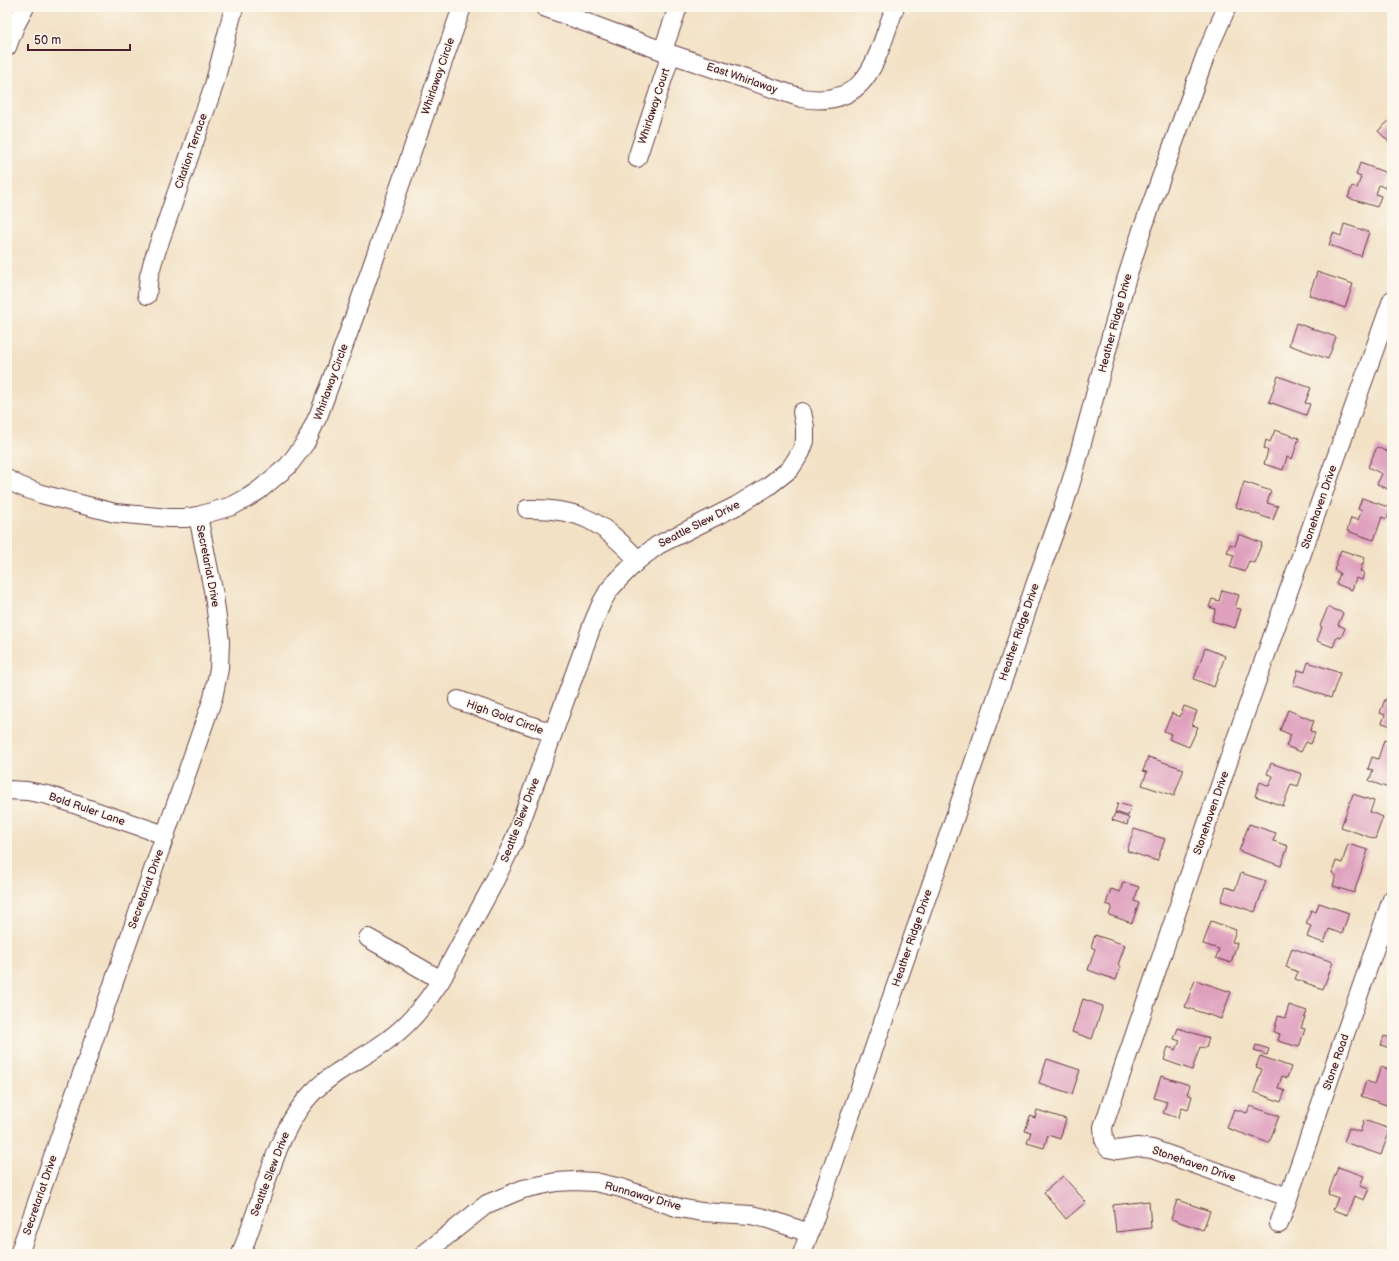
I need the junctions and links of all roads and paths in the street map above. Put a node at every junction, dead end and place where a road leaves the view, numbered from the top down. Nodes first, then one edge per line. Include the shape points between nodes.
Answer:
1 (25, 7) edge
2 (234, 7) edge
3 (462, 7) edge
4 (544, 7) edge
5 (678, 7) edge
6 (895, 7) edge
7 (1227, 7) edge
8 (7, 47) edge
9 (667, 52) junction
10 (636, 158) dead end
11 (147, 295) dead end
12 (1392, 300) edge
13 (802, 412) dead end
14 (7, 479) edge
15 (527, 509) dead end
16 (198, 516) junction
17 (638, 560) junction
18 (458, 700) dead end
19 (552, 733) junction
20 (7, 790) edge
21 (166, 834) junction
22 (1392, 899) edge
23 (368, 938) dead end
24 (441, 980) junction
25 (1288, 1197) junction
26 (1279, 1224) dead end
27 (809, 1233) junction
28 (19, 1254) edge
29 (242, 1254) edge
30 (424, 1254) edge
31 (802, 1254) edge

1 - 8 street
2 - 11 street, Citation Terrace via 208,104 153,261
3 - 16 street, Whirlaway Circle via 356,312 306,442 288,466 258,491 232,506
4 - 9 street, East Whirlaway
5 - 9 street, Whirlaway Court
6 - 9 street, East Whirlaway via 868,76 855,90 833,99 802,98
7 - 27 street, Heather Ridge Drive via 1206,54 1142,230 1062,511
9 - 10 street, Whirlaway Court
12 - 25 street, Stonehaven Drive via 1102,1127 1108,1148 1152,1149
13 - 17 street, Seattle Slew Drive via 804,441 801,452 790,469 736,506 658,544
14 - 16 street, Whirlaway Circle via 41,494 115,513 170,518
15 - 17 street via 565,511 581,516 610,532
16 - 21 street, Secretariat Drive via 214,595 220,641 219,669 213,698
17 - 19 street, Seattle Slew Drive via 619,578 602,602
18 - 19 street, High Gold Circle
19 - 24 street, Seattle Slew Drive via 514,841 492,888
20 - 21 street, Bold Ruler Lane via 48,795 159,834
21 - 28 street, Secretariat Drive
22 - 25 street, Stone Road
23 - 24 street
24 - 29 street, Seattle Slew Drive via 415,1016 402,1029 330,1077 300,1108 283,1136 275,1156
25 - 26 street, Stone Road
27 - 30 street, Runnaway Drive via 751,1215 679,1208 621,1188 594,1182 556,1182 523,1189 487,1204
27 - 31 street, Heather Ridge Drive

